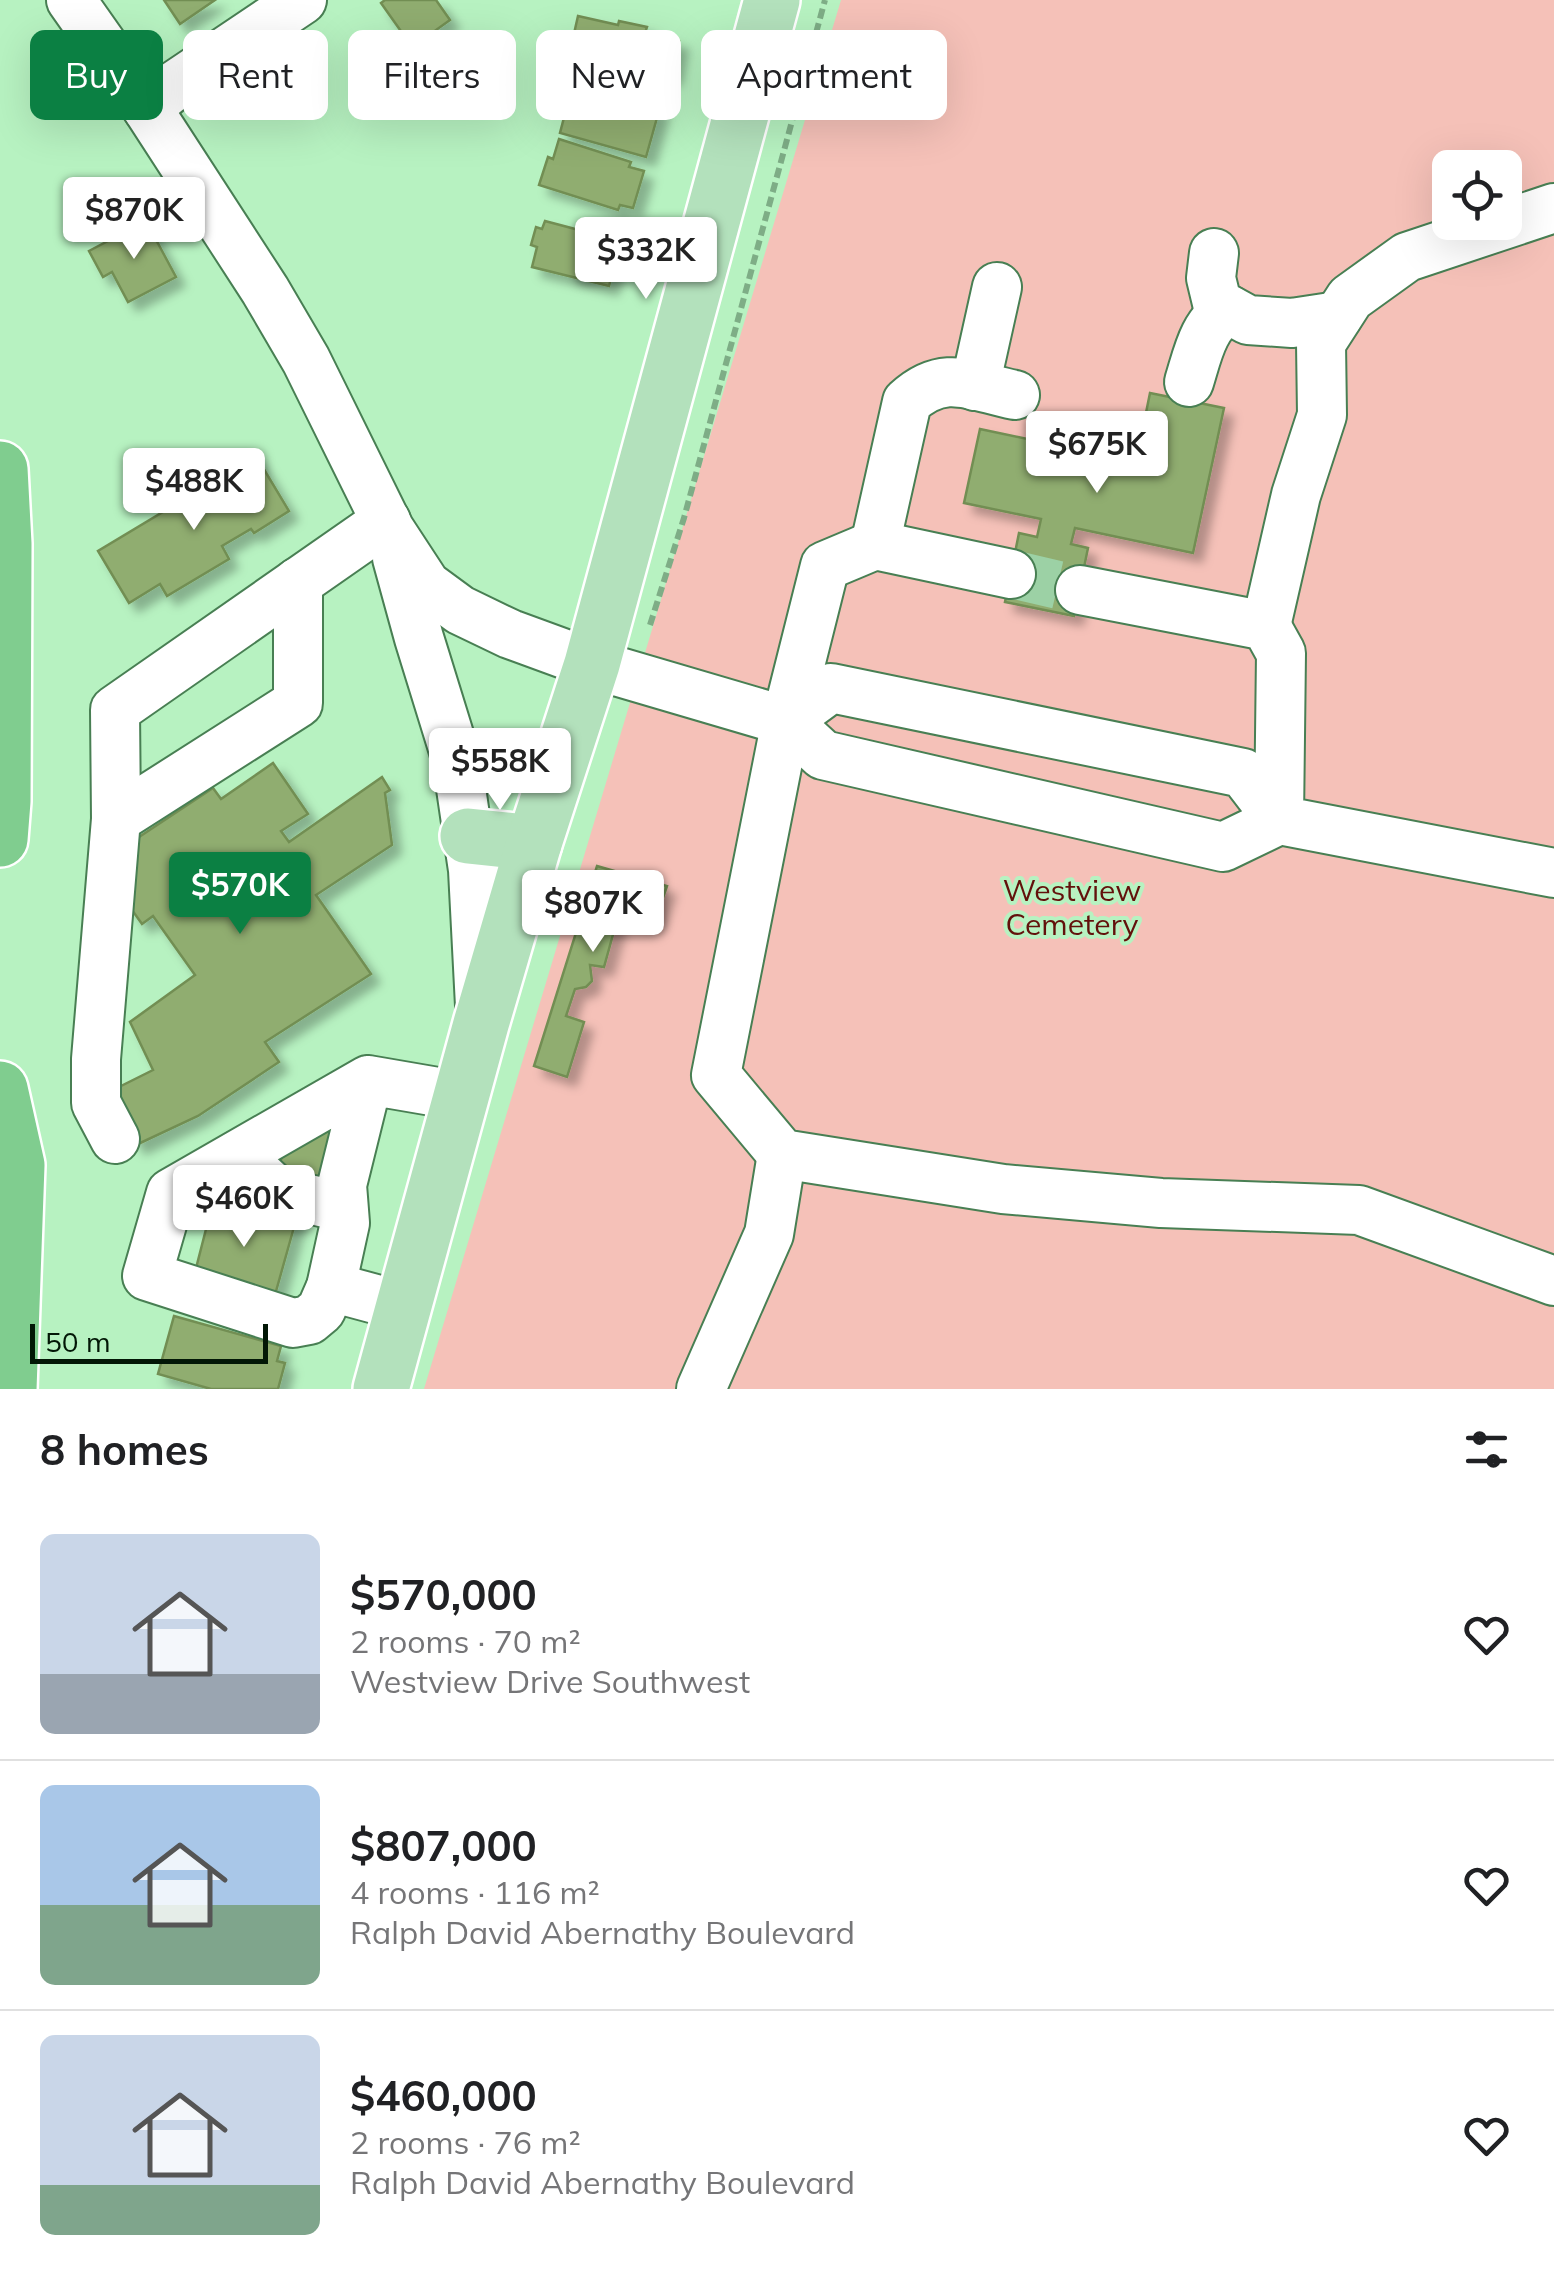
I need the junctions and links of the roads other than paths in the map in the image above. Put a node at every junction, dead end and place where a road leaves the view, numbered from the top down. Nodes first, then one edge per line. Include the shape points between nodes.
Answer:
1 (302, 0) edge
2 (772, 0) edge
3 (163, 95) edge
4 (155, 120) edge
5 (1554, 208) edge
6 (1214, 254) dead end
7 (997, 287) dead end
8 (1229, 310) junction
9 (1338, 316) junction
10 (1189, 382) dead end
11 (0, 469) edge
12 (388, 525) junction
13 (875, 545) junction
14 (1011, 574) tunnel mouth
15 (298, 582) junction
16 (1080, 590) tunnel mouth
17 (1266, 626) junction
18 (592, 664) junction
19 (786, 721) junction
20 (116, 819) junction
21 (1279, 820) junction
22 (468, 836) junction
23 (0, 839) edge
24 (534, 844) junction
25 (1554, 873) edge
26 (481, 1024) junction
27 (368, 1080) junction
28 (0, 1089) edge
29 (461, 1096) junction
30 (115, 1139) dead end
31 (782, 1154) junction
32 (238, 1155) junction
33 (344, 1207) junction
34 (1554, 1281) edge
35 (331, 1287) junction
36 (405, 1307) junction
37 (9, 1389) edge
38 (381, 1389) edge
39 (701, 1389) edge

1 - 3 street
2 - 18 main road
4 - 12 street via 306,360
5 - 9 street via 1407,257 1350,298
6 - 8 street via 1217,303
7 - 13 street via 995,391 944,381 906,402
8 - 9 street via 1248,320 1292,324
8 - 10 street via 1204,336
9 - 17 street via 1322,343 1322,416
11 - 23 highway
12 - 15 street
12 - 18 street via 426,585 460,610
12 - 22 street via 458,761
13 - 14 street
13 - 19 street via 826,566
15 - 20 street via 115,710
15 - 20 street via 298,703
16 - 17 street
17 - 21 street via 1281,652
18 - 19 street
18 - 24 main road
19 - 21 street via 823,756 1223,847
19 - 21 street via 832,688 1243,773
19 - 31 street via 716,1075
20 - 30 street via 96,1059 96,1103
21 - 25 street
22 - 24 main road
22 - 26 street
24 - 26 main road
26 - 29 main road
27 - 29 street
27 - 32 street
27 - 33 street via 342,1185
28 - 37 highway via 17,1165
29 - 36 main road
31 - 34 street via 1003,1188 1162,1203 1359,1210
31 - 39 street via 769,1234
32 - 33 street via 278,1192
32 - 35 street via 171,1193 147,1276 293,1323 322,1310
33 - 35 street
35 - 36 street
36 - 38 main road

